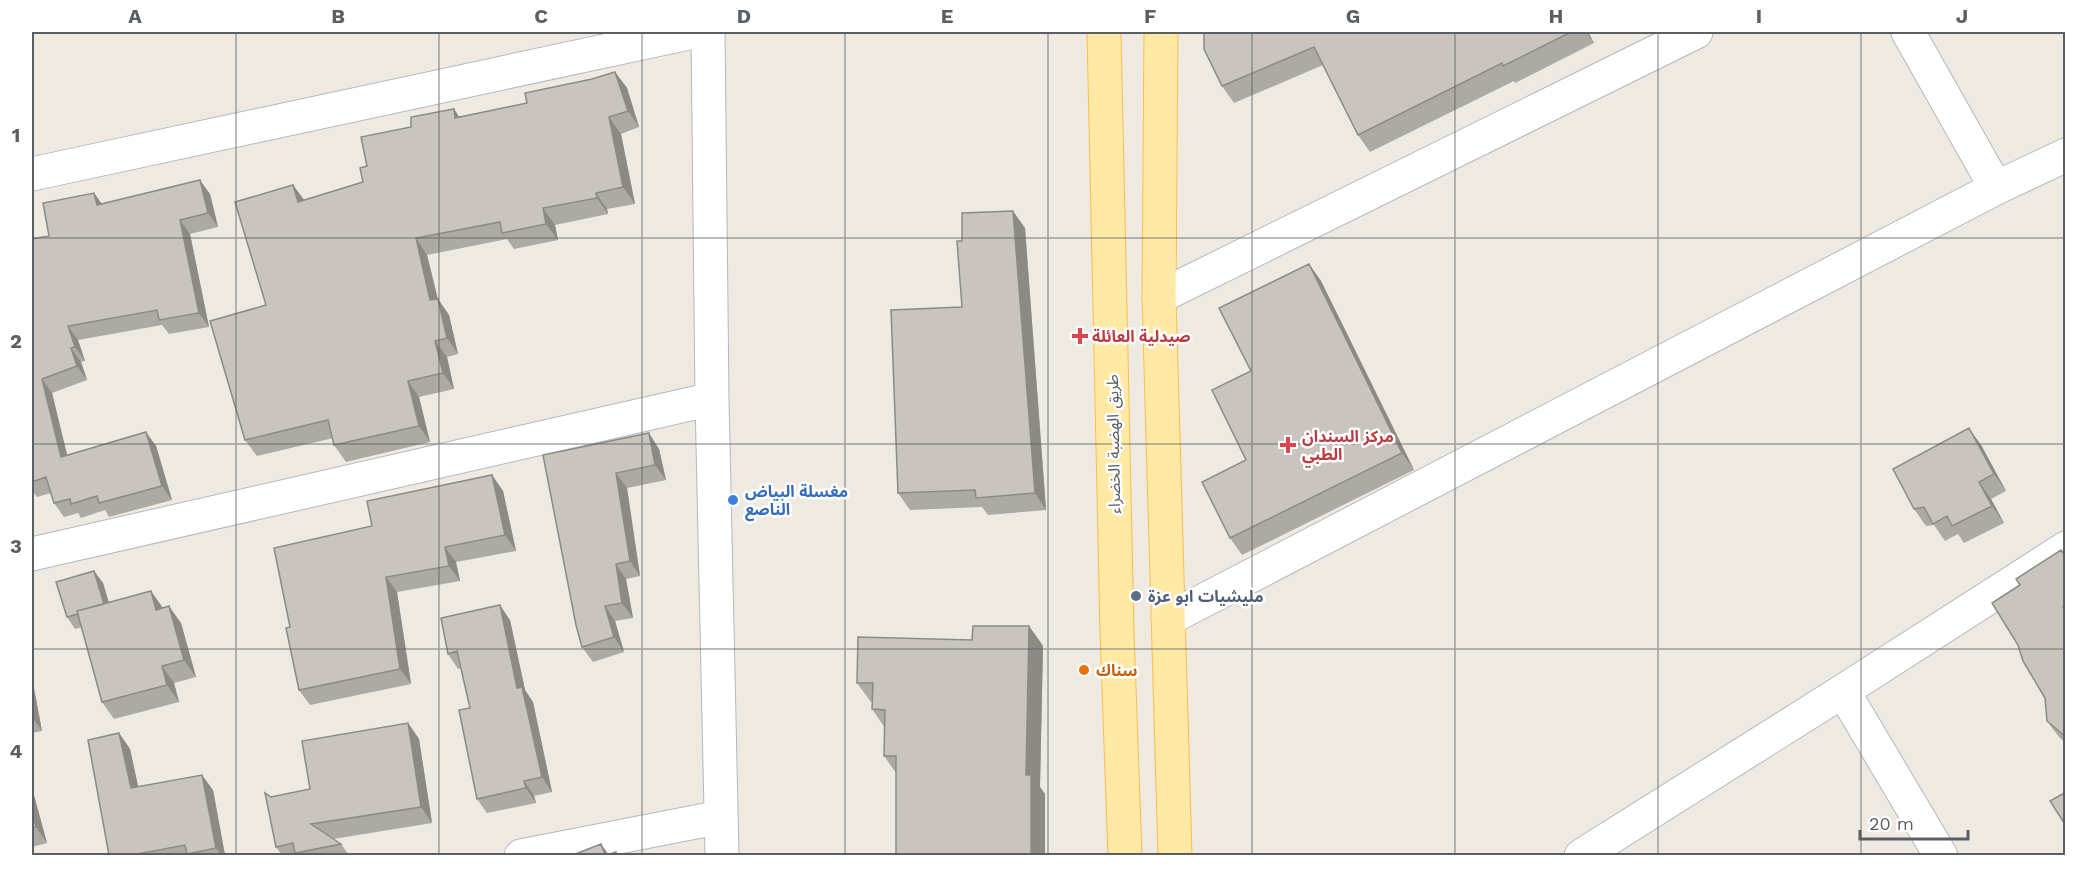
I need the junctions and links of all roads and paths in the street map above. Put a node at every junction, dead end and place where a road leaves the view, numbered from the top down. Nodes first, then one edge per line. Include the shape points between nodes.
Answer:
1 (693, 32) edge
2 (708, 32) edge
3 (1104, 32) edge
4 (1161, 32) edge
5 (1696, 32) edge
6 (1908, 32) edge
7 (2066, 155) edge
8 (32, 174) edge
9 (1996, 188) junction
10 (1159, 297) junction
11 (712, 399) junction
12 (1112, 404) junction
13 (1161, 404) junction
14 (2066, 548) edge
15 (32, 554) edge
16 (1168, 619) junction
17 (1844, 691) junction
18 (722, 817) junction
19 (521, 855) edge
20 (722, 855) edge
21 (1125, 855) edge
22 (1175, 855) edge
23 (1581, 855) edge
24 (1941, 855) edge

1 - 8 street
2 - 11 street
3 - 12 main road, طريق الهضبة الخضراء
4 - 10 main road
5 - 10 street
6 - 9 street
7 - 9 street
9 - 16 street
10 - 13 main road
11 - 15 street
11 - 18 street
12 - 13 main road
12 - 21 main road, طريق الهضبة الخضراء
13 - 16 main road
14 - 17 street
16 - 22 main road
17 - 23 street
17 - 24 street
18 - 19 street
18 - 20 street

